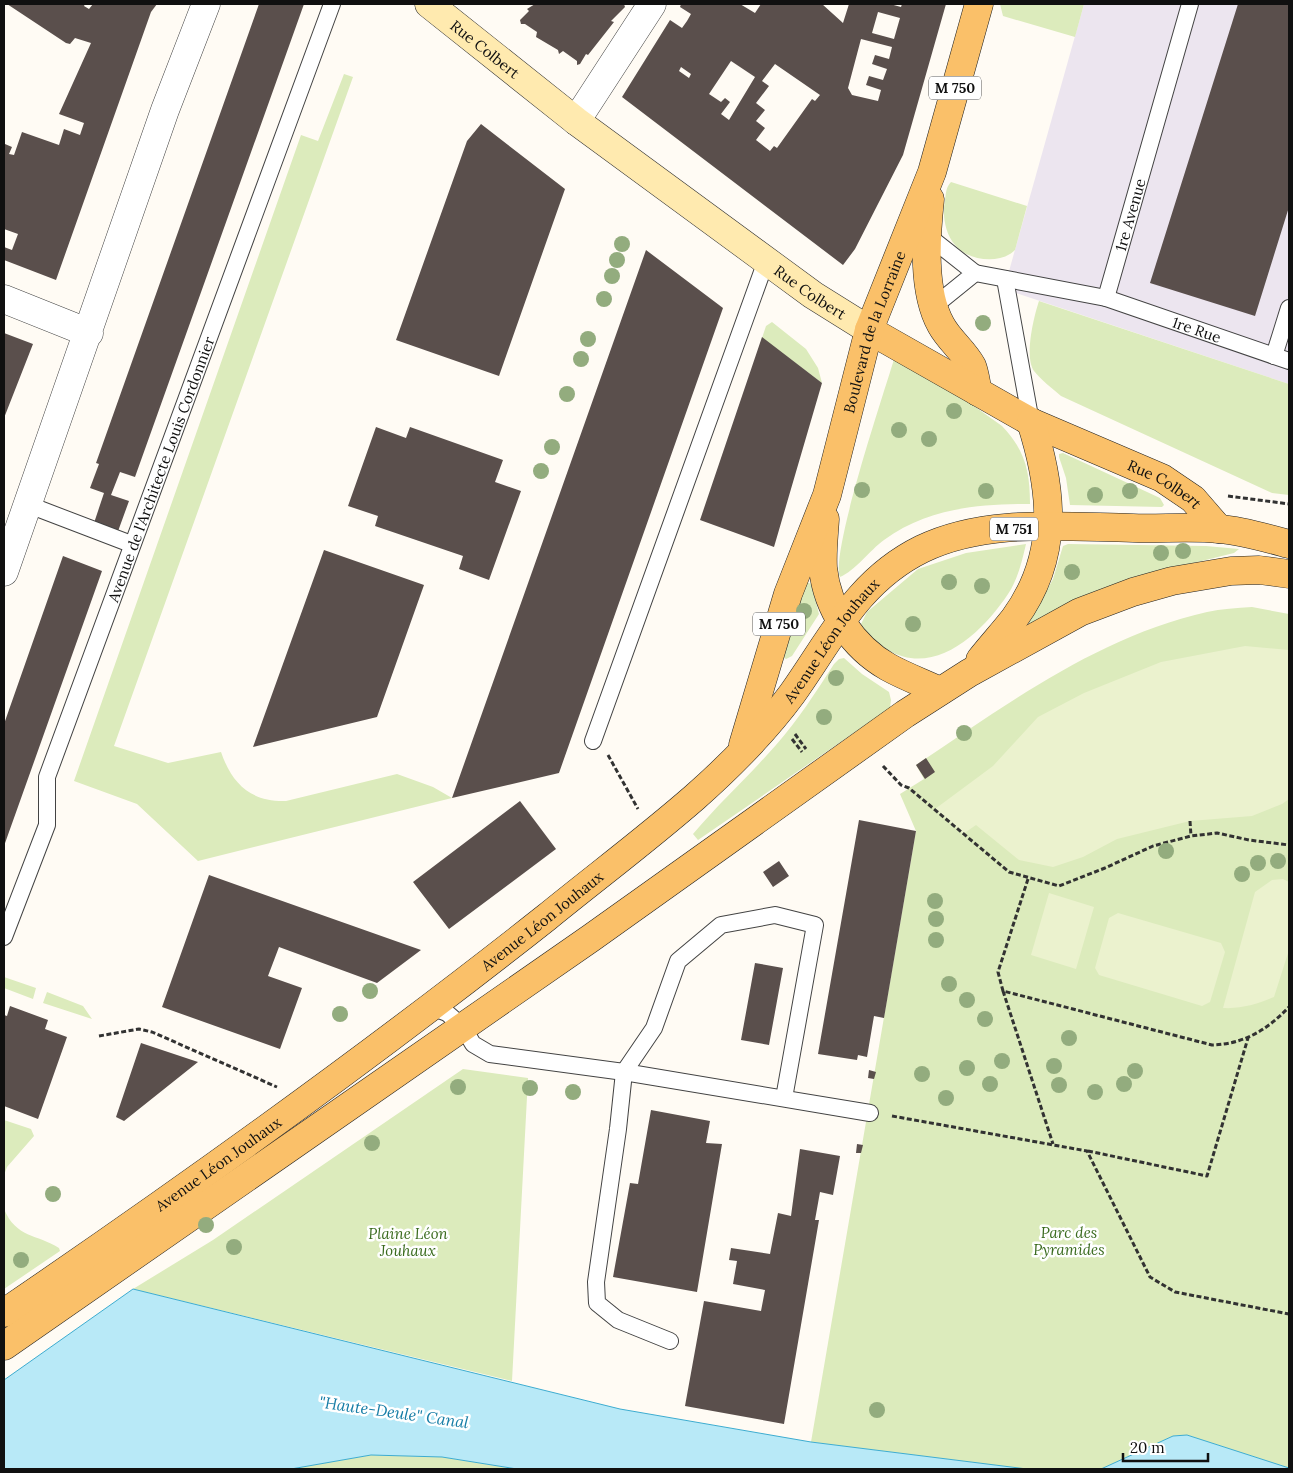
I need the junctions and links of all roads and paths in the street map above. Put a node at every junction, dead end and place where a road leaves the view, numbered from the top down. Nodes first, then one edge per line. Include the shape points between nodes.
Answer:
1 (206, 4) edge
2 (220, 4) edge
3 (332, 4) edge
4 (430, 4) edge
5 (652, 4) edge
6 (979, 4) edge
7 (1190, 4) edge
8 (185, 59) junction
9 (576, 121) junction
10 (932, 172) junction
11 (927, 234) junction
12 (766, 261) junction
13 (975, 273) junction
14 (1005, 279) junction
15 (1106, 298) junction
16 (4, 299) edge
17 (933, 307) junction
18 (1289, 308) edge
19 (870, 330) junction
20 (89, 333) junction
21 (1282, 359) edge
22 (978, 392) junction
23 (1031, 422) junction
24 (1180, 489) junction
25 (827, 495) junction
26 (29, 504) junction
27 (1289, 504) edge
28 (1049, 528) junction
29 (1219, 529) junction
30 (10, 536) edge
31 (132, 544) junction
32 (1289, 544) edge
33 (4, 572) edge
34 (1289, 574) edge
35 (840, 620) junction
36 (969, 673) junction
37 (940, 691) junction
38 (775, 714) junction
39 (599, 745) joint
40 (740, 756) junction
41 (877, 770) dead end
42 (818, 775) junction
43 (1190, 821) dead end
44 (652, 833) junction
45 (1191, 836) junction
46 (1289, 845) edge
47 (1028, 879) junction
48 (4, 936) edge
49 (1003, 991) junction
50 (431, 1007) junction
51 (1289, 1007) edge
52 (463, 1027) junction
53 (99, 1036) dead end
54 (1248, 1038) junction
55 (624, 1072) junction
56 (285, 1090) dead end
57 (784, 1098) junction
58 (870, 1112) joint
59 (1053, 1144) junction
60 (1087, 1151) junction
61 (4, 1313) edge
62 (1289, 1314) edge
63 (670, 1341) dead end
64 (4, 1346) edge

1 - 8 street
2 - 8 street
3 - 31 lane, Avenue de l'Architecte Louis Cordonnier
4 - 9 street, Rue Colbert
5 - 9 street
6 - 10 main road, Boulevard de la Lorraine / M 750
7 - 15 lane, 1re Avenue
8 - 20 street
9 - 12 street, Rue Colbert
10 - 11 main road, Boulevard de la Lorraine / M 750
10 - 19 main road, Boulevard de la Lorraine / M 750
11 - 13 lane
11 - 17 main road, Boulevard de la Lorraine / M 750 via 929,290
12 - 19 street, Rue Colbert
12 - 39 lane
13 - 14 lane
13 - 17 lane
14 - 15 lane
14 - 23 lane
15 - 21 lane, 1re Rue
16 - 20 street
17 - 22 main road, Boulevard de la Lorraine / M 750 via 941,325 972,366
18 - 21 lane
19 - 22 main road, Rue Colbert
19 - 25 main road, Boulevard de la Lorraine / M 750
20 - 26 street
22 - 23 main road, Rue Colbert
23 - 24 main road, Rue Colbert via 1162,478
23 - 28 main road, Avenue Léon Jouhaux via 1047,483
24 - 27 path
24 - 29 main road, Rue Colbert
25 - 35 main road, Boulevard de la Lorraine via 823,570
25 - 40 main road, Boulevard de la Lorraine / M 750 via 788,594
26 - 30 street
26 - 31 lane
28 - 29 main road, Avenue Léon Jouhaux / M 751
28 - 35 main road, Avenue Léon Jouhaux / M 751 via 996,529 942,540 893,566 871,584
28 - 36 main road, Avenue Léon Jouhaux via 1027,597 1015,618
29 - 32 main road, Avenue Léon Jouhaux / M 751
30 - 33 street
31 - 48 lane, Avenue de l'Architecte Louis Cordonnier via 47,777 47,825
34 - 36 main road, Avenue Léon Jouhaux via 1231,571 1133,592 1080,612
35 - 37 main road, Boulevard de la Lorraine via 852,638 875,658
35 - 38 main road, Avenue Léon Jouhaux / M 751
36 - 37 main road, Avenue Léon Jouhaux
37 - 42 main road, Avenue Léon Jouhaux
38 - 40 main road, Avenue Léon Jouhaux / M 751
38 - 42 path
39 - 44 path
40 - 44 main road, Avenue Léon Jouhaux
41 - 47 path via 884,765 901,785 909,788 1009,872
42 - 52 main road, Avenue Léon Jouhaux
43 - 45 path
44 - 50 main road, Avenue Léon Jouhaux
45 - 46 path via 1217,833
45 - 47 path via 1153,846 1059,886
47 - 49 path via 998,972
49 - 54 path via 1212,1045 1229,1045
49 - 59 path
50 - 52 lane via 447,1013
50 - 61 main road, Avenue Léon Jouhaux via 264,1133
51 - 54 path via 1266,1028
52 - 55 lane via 473,1044 490,1054
52 - 64 main road, Avenue Léon Jouhaux
53 - 56 path via 139,1029 152,1032
54 - 60 path via 1207,1176
55 - 57 lane
55 - 57 lane via 654,1028 678,961 721,925 775,915 815,924
55 - 63 lane via 596,1282 597,1303 618,1320
57 - 58 lane
58 - 59 path
59 - 60 path
60 - 62 path via 1150,1277 1175,1292

